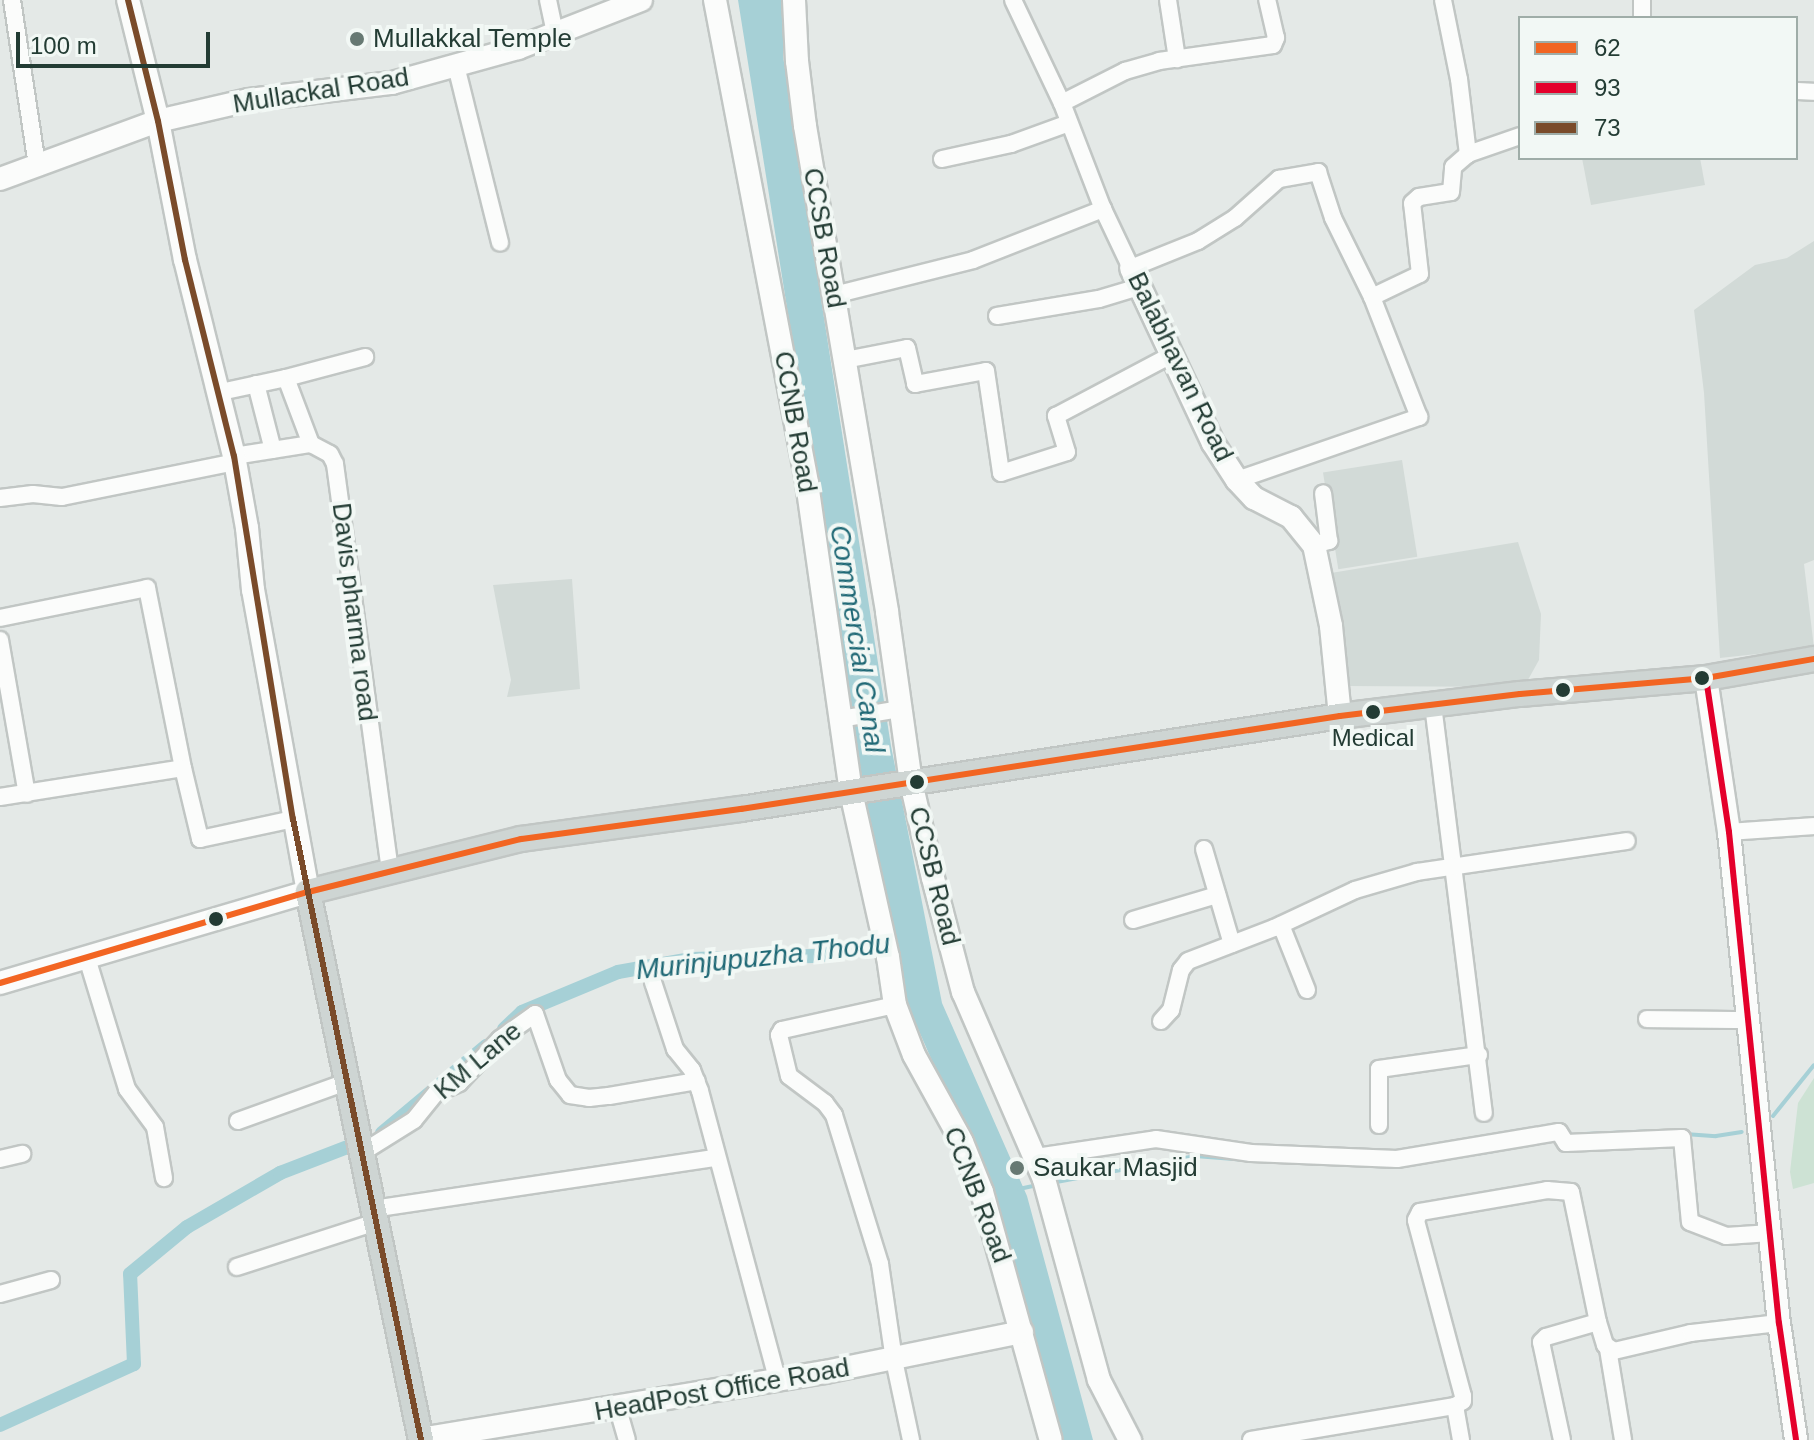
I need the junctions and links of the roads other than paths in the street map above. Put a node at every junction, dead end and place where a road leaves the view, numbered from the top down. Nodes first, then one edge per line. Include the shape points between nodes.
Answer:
1 (12, 0) edge
2 (128, 0) edge
3 (548, 0) edge
4 (641, 0) edge
5 (715, 0) edge
6 (794, 0) edge
7 (1013, 0) edge
8 (1168, 0) edge
9 (1267, 0) edge
10 (1443, 0) edge
11 (555, 34) junction
12 (1177, 59) junction
13 (456, 66) junction
14 (1062, 103) junction
15 (158, 121) junction
16 (1069, 123) junction
17 (1518, 137) edge
18 (1468, 154) junction
19 (942, 159) dead end
20 (37, 165) junction
21 (0, 179) edge
22 (1103, 209) junction
23 (500, 243) dead end
24 (1135, 278) junction
25 (834, 295) junction
26 (1372, 297) junction
27 (997, 316) dead end
28 (1173, 354) junction
29 (365, 357) dead end
30 (845, 360) junction
31 (286, 378) junction
32 (256, 384) junction
33 (216, 393) junction
34 (311, 444) junction
35 (273, 450) junction
36 (234, 459) junction
37 (1237, 480) junction
38 (1323, 493) dead end
39 (0, 498) edge
40 (1314, 545) junction
41 (0, 618) edge
42 (0, 640) edge
43 (1814, 659) edge
44 (1706, 678) junction
45 (1433, 705) junction
46 (894, 710) junction
47 (1340, 716) junction
48 (845, 718) junction
49 (183, 768) junction
50 (908, 782) junction
51 (854, 792) junction
52 (27, 794) junction
53 (0, 797) edge
54 (293, 819) junction
55 (1814, 826) edge
56 (1729, 832) junction
57 (1627, 841) dead end
58 (1204, 849) dead end
59 (1453, 867) junction
60 (390, 870) junction
61 (308, 892) junction
62 (1217, 895) junction
63 (1133, 920) dead end
64 (1281, 925) junction
65 (1232, 944) junction
66 (87, 958) junction
67 (653, 982) dead end
68 (0, 983) edge
69 (1307, 990) dead end
70 (895, 1005) junction
71 (1647, 1019) dead end
72 (1750, 1020) junction
73 (1161, 1021) dead end
74 (1479, 1055) junction
75 (349, 1081) junction
76 (697, 1081) junction
77 (1484, 1113) dead end
78 (238, 1121) dead end
79 (1379, 1125) dead end
80 (361, 1142) junction
81 (22, 1154) dead end
82 (1036, 1157) junction
83 (716, 1158) junction
84 (0, 1159) edge
85 (164, 1178) dead end
86 (374, 1216) junction
87 (1771, 1233) junction
88 (237, 1267) dead end
89 (51, 1280) dead end
90 (0, 1294) edge
91 (1598, 1322) junction
92 (1779, 1323) junction
93 (1022, 1332) junction
94 (1608, 1349) junction
95 (894, 1360) junction
96 (777, 1379) junction
97 (1455, 1406) junction
98 (618, 1409) junction
99 (420, 1440) edge
100 (627, 1440) edge
101 (911, 1440) edge
102 (1051, 1440) edge
103 (1130, 1440) edge
104 (1251, 1440) edge
105 (1461, 1440) edge
106 (1562, 1440) edge
107 (1623, 1440) edge
108 (1796, 1440) edge

1 - 20 street
2 - 15 main road
3 - 11 street
4 - 11 main road, Mullackal Road
5 - 48 main road, CCNB Road via 807,483
6 - 25 main road, CCSB Road via 805,126
7 - 14 street, Balabhavan Road
8 - 12 street
9 - 12 street via 1273,45
10 - 18 street
11 - 13 main road, Mullackal Road
12 - 14 street via 1125,71
13 - 15 main road, Mullackal Road via 392,83 249,100
13 - 23 street
14 - 16 street, Balabhavan Road
15 - 20 main road, Mullackal Road
15 - 33 main road
16 - 19 street via 1011,144
16 - 22 street, Balabhavan Road
17 - 18 street
18 - 26 street via 1453,167 1451,192 1412,203 1420,274
20 - 21 main road, Mullackal Road
22 - 24 street, Balabhavan Road
22 - 25 street via 973,260
24 - 26 street via 1235,218 1279,179 1318,172 1333,218
24 - 27 street via 1099,299
24 - 28 main road, Balabhavan Road
25 - 30 main road, CCSB Road
26 - 37 street via 1419,417
28 - 30 street via 1056,416 1067,452 1001,473 986,371 915,384 907,348
28 - 37 main road, Balabhavan Road via 1213,443
29 - 31 street
30 - 46 main road, CCSB Road
31 - 32 street
31 - 34 street
32 - 33 street
32 - 35 street
33 - 36 main road
34 - 35 street
34 - 60 street, Davis pharma road via 330,454 335,464
35 - 36 street
36 - 39 street via 62,497
36 - 54 main road
37 - 40 main road, Balabhavan Road via 1254,498 1291,517
38 - 40 street via 1329,541
40 - 47 main road, Balabhavan Road via 1331,626
41 - 49 street via 147,588
42 - 52 street
43 - 44 main road
44 - 45 main road
44 - 56 main road
45 - 47 main road
45 - 59 street
46 - 48 street
46 - 50 main road, CCSB Road
47 - 50 main road
48 - 51 main road, CCNB Road
49 - 52 street
49 - 54 street via 200,839
50 - 51 main road
50 - 82 main road, CCSB Road via 963,992
51 - 60 main road via 521,839
51 - 70 main road, CCNB Road
52 - 53 street
54 - 61 main road
55 - 56 street
56 - 72 main road
57 - 59 street
58 - 62 street
59 - 64 street via 1355,890
59 - 74 street
60 - 61 main road
61 - 66 main road
61 - 75 main road
62 - 63 street
62 - 65 street
64 - 65 street
64 - 69 street
65 - 73 street via 1183,965 1171,1010
66 - 68 main road
66 - 85 street via 127,1089 155,1127
67 - 76 street via 675,1049
70 - 93 main road, CCNB Road via 914,1055 977,1180
70 - 95 street via 782,1030 779,1035 789,1076 834,1115 880,1264
71 - 72 street
72 - 87 main road
74 - 77 street
74 - 79 street via 1379,1069
75 - 78 street
75 - 80 main road
76 - 80 street, KM Lane via 589,1098 570,1095 558,1080 535,1014 500,1039 459,1083 436,1093 414,1120
76 - 83 street
80 - 86 main road
81 - 84 street
82 - 87 street via 1156,1139 1251,1153 1397,1159 1563,1138 1682,1138 1690,1222 1726,1236
82 - 103 main road, CCSB Road via 1099,1380
83 - 86 street
83 - 96 street
86 - 88 street
86 - 99 main road
87 - 92 main road
89 - 90 street
91 - 94 street
91 - 97 street via 1571,1192 1547,1190 1420,1212 1416,1220 1463,1396
91 - 106 street via 1541,1342
92 - 94 street
92 - 108 main road
93 - 95 main road, HeadPost Office Road
93 - 102 main road, CCNB Road
94 - 107 street
95 - 96 main road, HeadPost Office Road
95 - 101 street
96 - 98 main road, HeadPost Office Road
97 - 104 street
97 - 105 street
98 - 99 main road, HeadPost Office Road
98 - 100 street

